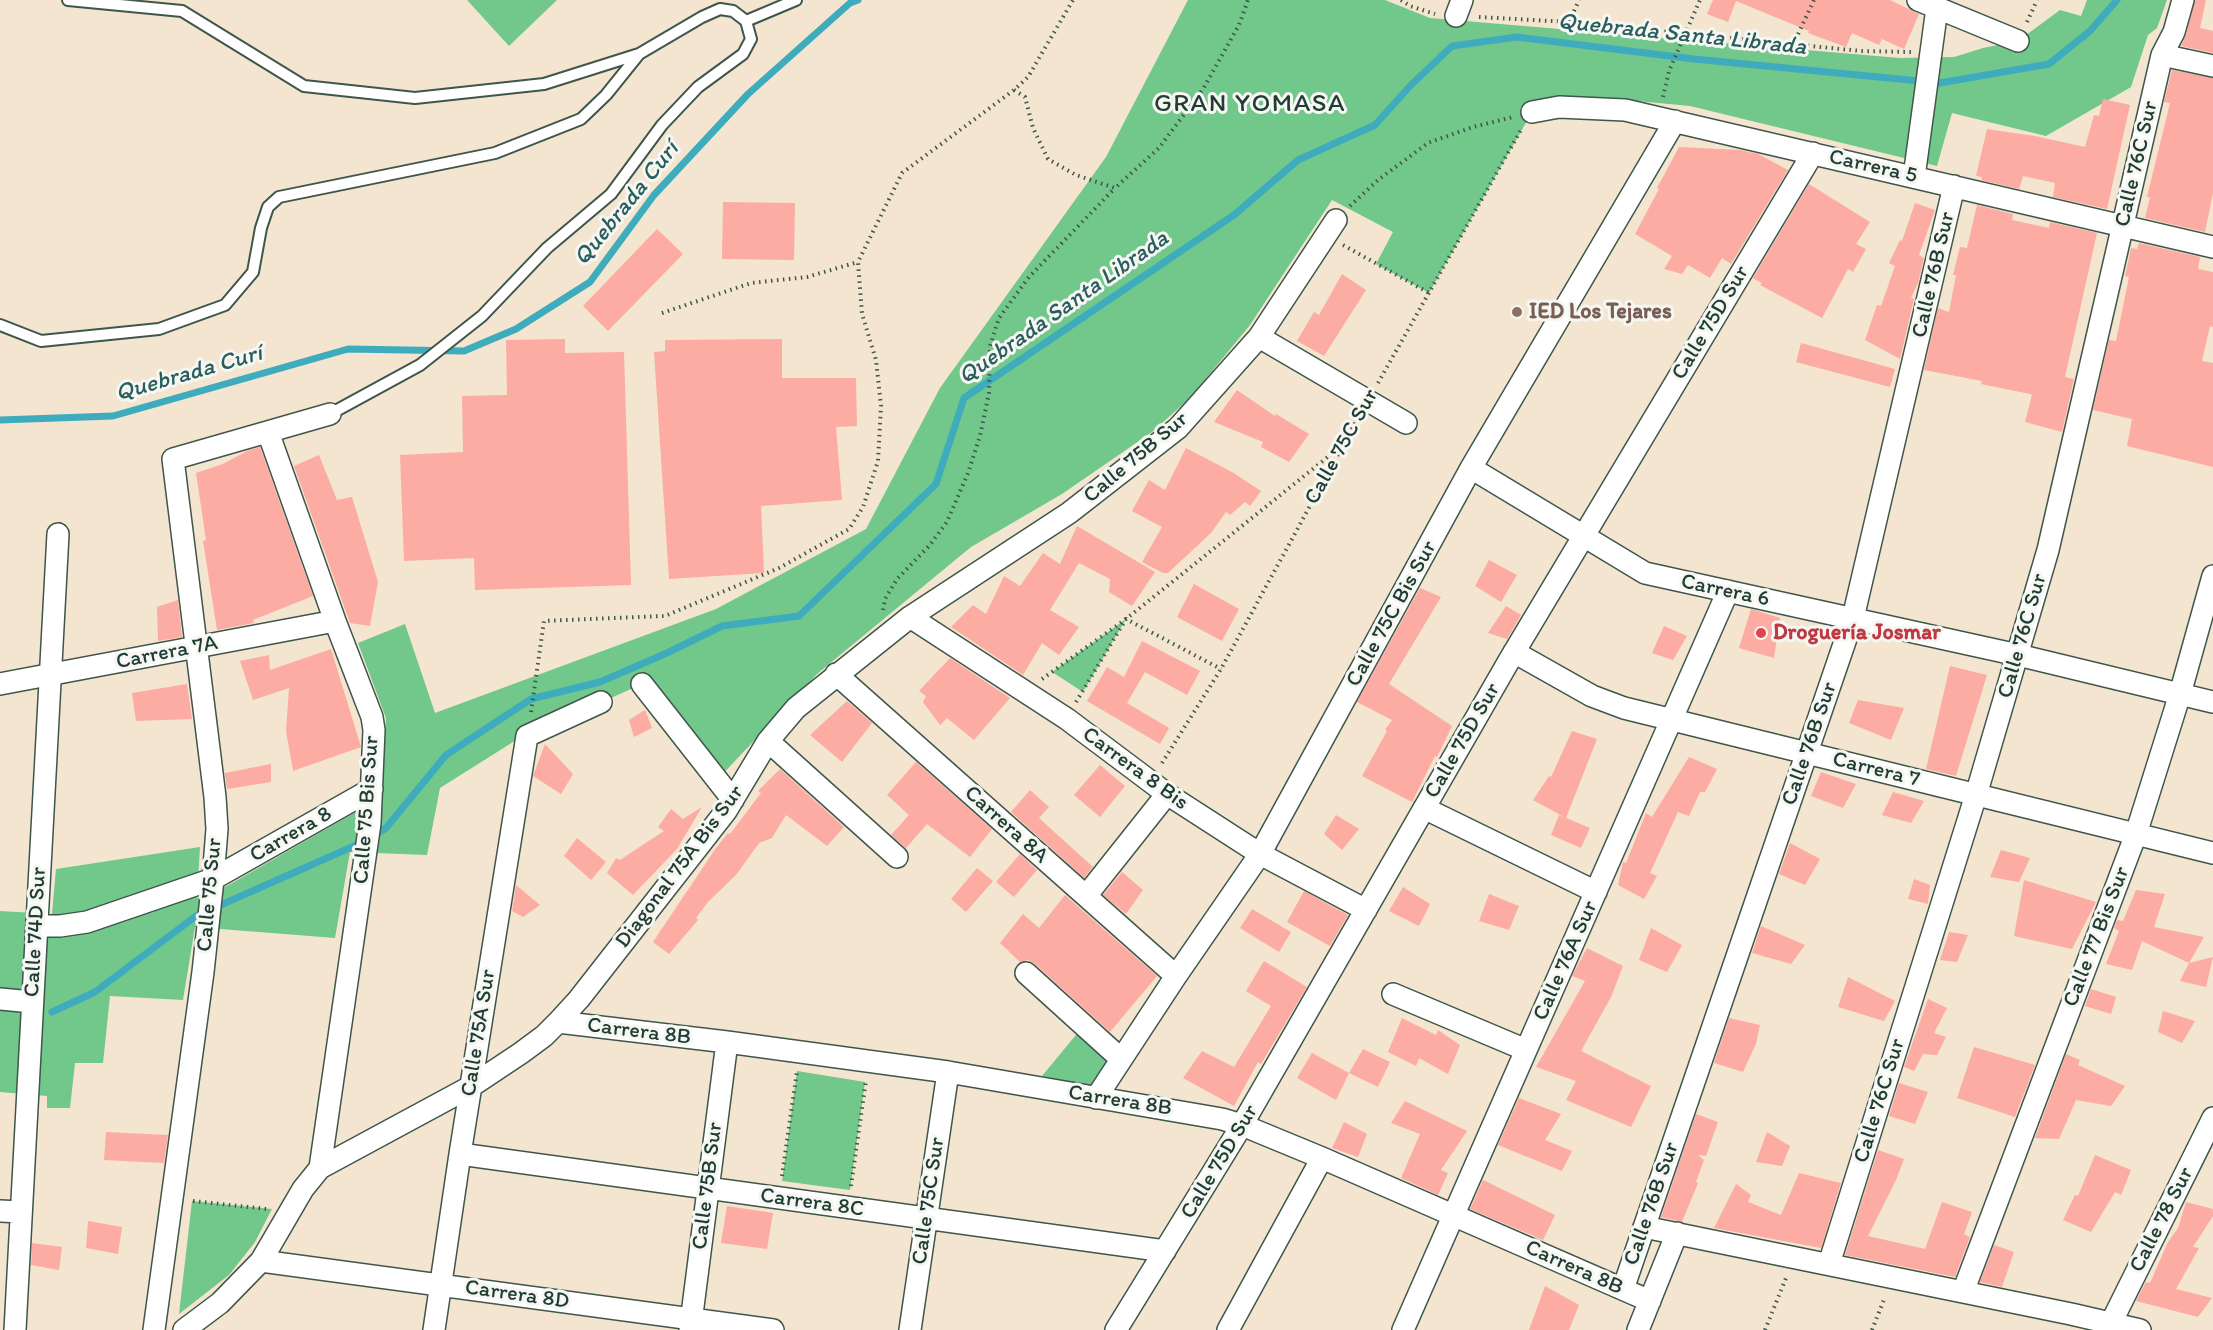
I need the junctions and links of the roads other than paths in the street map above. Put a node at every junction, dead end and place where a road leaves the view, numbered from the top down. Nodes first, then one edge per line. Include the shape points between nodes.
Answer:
1 (68, 0) edge
2 (796, 0) edge
3 (2183, 0) edge
4 (1928, 4) edge
5 (746, 21) junction
6 (2018, 41) dead end
7 (639, 54) junction
8 (2162, 55) junction
9 (2213, 66) edge
10 (1532, 112) road end
11 (1675, 121) junction
12 (1813, 153) junction
13 (1914, 177) junction
14 (1954, 186) junction
15 (2122, 226) junction
16 (1331, 227) road end
17 (2213, 247) edge
18 (0, 325) edge
19 (1259, 337) junction
20 (330, 414) joint
21 (1406, 423) dead end
22 (268, 432) junction
23 (1472, 468) junction
24 (58, 534) dead end
25 (1584, 536) junction
26 (2213, 576) edge
27 (1728, 591) junction
28 (910, 617) junction
29 (1853, 618) junction
30 (334, 621) junction
31 (197, 648) junction
32 (1514, 652) junction
33 (2018, 655) junction
34 (836, 674) junction
35 (50, 675) junction
36 (0, 684) edge
37 (642, 684) dead end
38 (2180, 694) junction
39 (601, 702) dead end
40 (2213, 702) edge
41 (1672, 720) junction
42 (768, 741) junction
43 (1807, 753) junction
44 (372, 789) junction
45 (1167, 794) junction
46 (1976, 795) junction
47 (733, 800) junction
48 (1424, 808) junction
49 (2136, 834) junction
50 (2213, 853) edge
51 (1260, 854) junction
52 (897, 857) dead end
53 (212, 887) junction
54 (1596, 892) junction
55 (1086, 896) junction
56 (1366, 910) junction
57 (37, 926) junction
58 (1026, 973) dead end
59 (1176, 976) junction
60 (1393, 994) dead end
61 (0, 999) edge
62 (32, 1002) junction
63 (558, 1022) junction
64 (727, 1042) junction
65 (1526, 1050) junction
66 (1121, 1059) junction
67 (948, 1072) junction
68 (470, 1087) junction
69 (1096, 1098) junction
70 (2213, 1118) edge
71 (1242, 1125) junction
72 (460, 1154) junction
73 (1322, 1158) junction
74 (320, 1168) junction
75 (708, 1188) junction
76 (0, 1211) edge
77 (21, 1212) junction
78 (1454, 1215) junction
79 (926, 1218) junction
80 (1644, 1227) junction
81 (1677, 1233) junction
82 (1165, 1251) junction
83 (261, 1261) junction
84 (1829, 1264) junction
85 (440, 1285) junction
86 (1623, 1289) junction
87 (1963, 1292) junction
88 (1650, 1301) junction
89 (2069, 1322) edge
90 (2111, 1323) junction
91 (690, 1324) edge
92 (15, 1330) edge
93 (154, 1330) edge
94 (184, 1330) edge
95 (434, 1330) edge
96 (773, 1330) edge
97 (910, 1330) edge
98 (1116, 1330) edge
99 (1228, 1330) edge
100 (1403, 1330) edge
101 (1638, 1330) edge
102 (2140, 1330) edge

1 - 7 lane via 182,11 304,86 415,98 544,84
2 - 5 lane
3 - 8 street, Calle 76C Sur via 2174,32
4 - 6 street
4 - 13 street via 1931,59
5 - 7 lane via 733,11 720,9
5 - 20 lane via 751,39 743,54 698,87 662,125 611,194 547,248 482,316 420,365
7 - 18 lane via 581,119 495,153 279,197 268,207 253,272 225,305 159,329 41,341
8 - 9 street
8 - 15 street, Calle 76C Sur
10 - 11 street, Carrera 5 via 1559,107 1598,108
11 - 12 street, Carrera 5
11 - 23 street, Calle 75C Bis Sur
12 - 13 street, Carrera 5
12 - 25 street, Calle 75D Sur
13 - 14 street, Carrera 5
14 - 15 street, Carrera 5
14 - 29 street, Calle 76B Sur
15 - 17 street, Carrera 5
15 - 33 street, Calle 76C Sur via 2048,550
16 - 19 street, Calle 75B Sur
19 - 21 street
19 - 28 street, Calle 75B Sur via 1178,428 1128,469 1069,513
20 - 22 street
22 - 30 street, Calle 75 Bis Sur
22 - 31 street, Calle 75 Sur via 173,459
23 - 25 street, Carrera 6
23 - 51 street, Calle 75C Bis Sur
24 - 35 street, Calle 74D Sur
25 - 27 street, Carrera 6 via 1645,573
25 - 32 street, Calle 75D Sur
26 - 38 street, Calle 77 Bis Sur
27 - 29 street, Carrera 6
27 - 41 street, Calle 76A Sur
28 - 34 street, Diagonal 75A Bis Sur
28 - 45 street, Carrera 8 Bis via 1067,719
29 - 33 street, Carrera 6
29 - 43 street, Calle 76B Sur
30 - 31 street, Carrera 7A
30 - 44 street, Calle 75 Bis Sur via 372,717
31 - 35 street, Carrera 7A
31 - 53 street, Calle 75 Sur via 215,797 217,829
32 - 41 street, Carrera 7 via 1609,704
32 - 48 street, Calle 75D Sur
33 - 38 street, Carrera 6
33 - 46 street, Calle 76C Sur
34 - 42 street, Diagonal 75A Bis Sur via 796,708
34 - 55 street, Carrera 8A
35 - 36 street, Carrera 7A
35 - 57 street, Calle 74D Sur
37 - 47 street
38 - 40 street, Carrera 6
38 - 49 street, Calle 77 Bis Sur
39 - 68 street, Calle 75A Sur via 527,736
41 - 43 street, Carrera 7
41 - 54 street, Calle 76A Sur
42 - 47 street, Diagonal 75A Bis Sur
42 - 52 street
43 - 46 street, Carrera 7
43 - 80 street, Calle 76B Sur
44 - 53 street, Carrera 8
44 - 74 street, Calle 75 Bis Sur
45 - 51 street, Carrera 8 Bis
45 - 55 street
46 - 49 street, Carrera 7
46 - 84 street, Calle 76C Sur
47 - 63 street, Diagonal 75A Bis Sur
48 - 54 street
48 - 56 street, Calle 75D Sur
49 - 50 street, Carrera 7
49 - 87 street, Calle 77 Bis Sur
51 - 56 street, Carrera 8 Bis
51 - 59 street, Calle 75C Bis Sur
53 - 57 street, Carrera 8 via 87,922
53 - 93 street, Calle 75 Sur
54 - 65 street, Calle 76A Sur
55 - 59 street, Carrera 8A
56 - 71 street, Calle 75D Sur
57 - 62 street, Calle 74D Sur
58 - 66 street
59 - 66 street, Calle 75C Bis Sur
60 - 65 street
61 - 62 street
62 - 77 street, Calle 74D Sur
63 - 64 street, Carrera 8B
63 - 68 street, Diagonal 75A Bis Sur
64 - 67 street, Carrera 8B
64 - 75 street, Calle 75B Sur
65 - 78 street, Calle 76A Sur
66 - 69 street, Calle 75C Bis Sur
67 - 69 street, Carrera 8B
67 - 79 street, Calle 75C Sur
68 - 72 street, Calle 75A Sur
68 - 74 street, Diagonal 75A Bis Sur
69 - 71 street, Carrera 8B via 1200,1114
70 - 90 street, Calle 78 Sur
71 - 73 street, Carrera 8B
71 - 82 street, Calle 75D Sur
72 - 75 street, Carrera 8C
72 - 85 street, Calle 75A Sur
73 - 78 street, Carrera 8B
73 - 99 street
74 - 83 street via 303,1189
75 - 79 street, Carrera 8C
75 - 91 street, Calle 75B Sur
76 - 77 street
77 - 92 street, Calle 74D Sur
78 - 86 street, Carrera 8B
78 - 100 street, Calle 76A Sur
79 - 82 street, Carrera 8C
79 - 97 street, Calle 75C Sur
80 - 81 street
80 - 86 street, Calle 76B Sur
81 - 84 street
81 - 88 street, Calle 76B Sur
82 - 98 street, Calle 75D Sur
83 - 85 street, Carrera 8D
83 - 94 street via 220,1303
84 - 87 street
85 - 91 street, Carrera 8D
85 - 95 street, Calle 75A Sur
86 - 88 street, Carrera 8B
87 - 89 street
88 - 101 street, Calle 76B Sur
89 - 90 street
90 - 102 street
91 - 96 street, Carrera 8D

